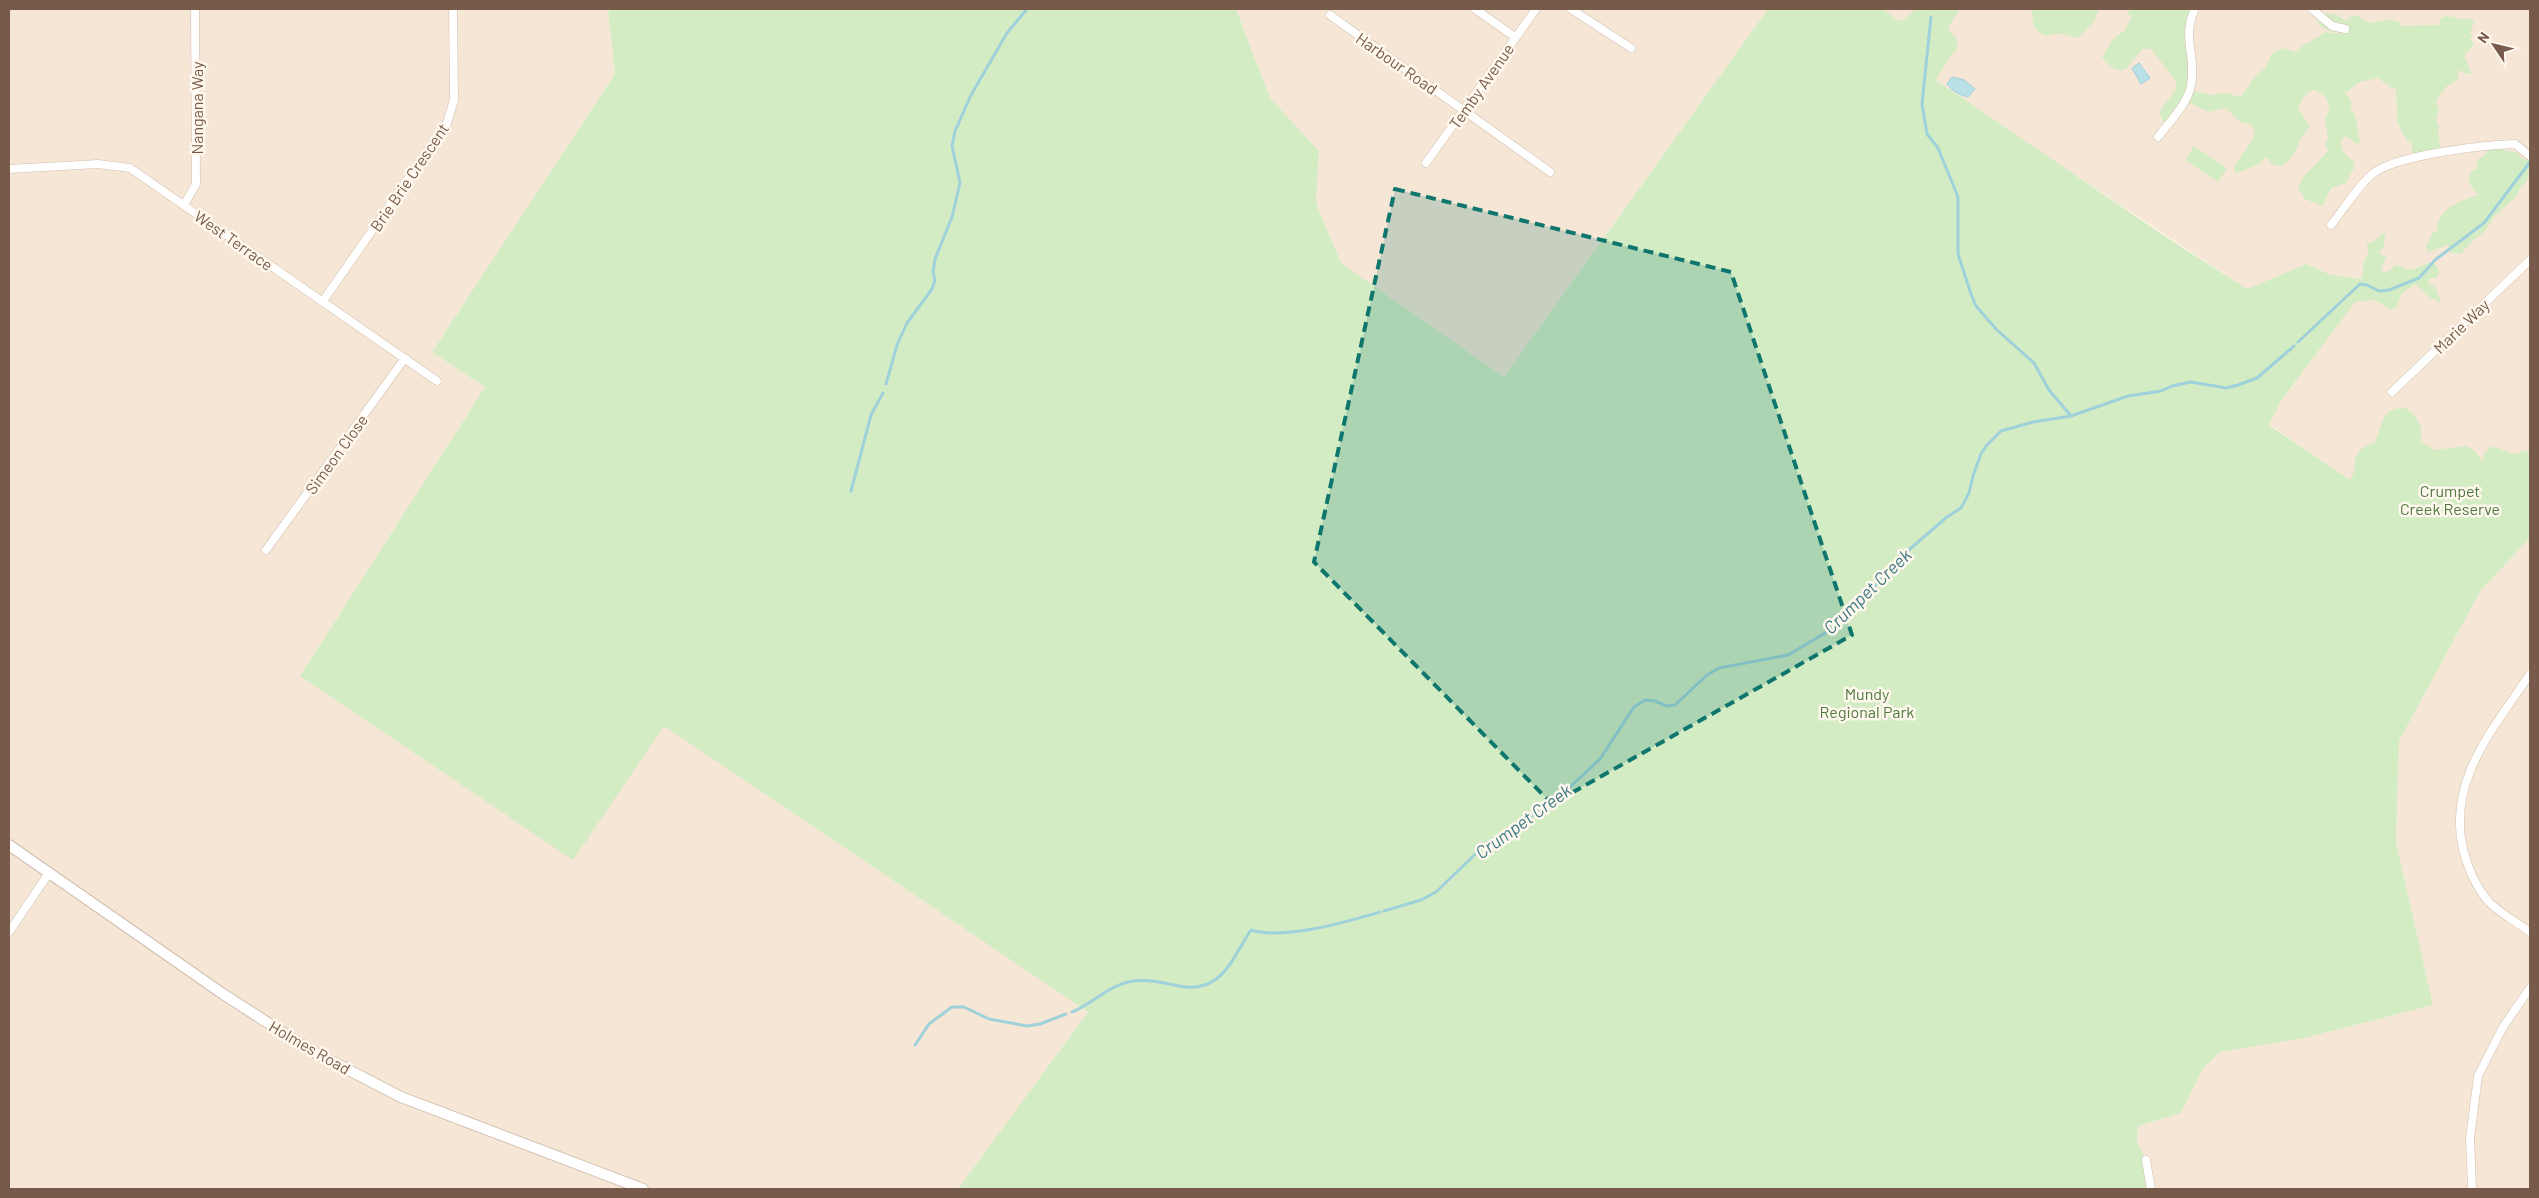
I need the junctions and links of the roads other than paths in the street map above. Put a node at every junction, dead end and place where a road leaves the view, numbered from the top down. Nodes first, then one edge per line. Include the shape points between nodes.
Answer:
1 (195, 9) edge
2 (453, 9) edge
3 (1475, 9) edge
4 (1536, 9) edge
5 (1571, 9) edge
6 (2195, 9) edge
7 (2312, 9) edge
8 (1330, 15) dead end
9 (2345, 29) dead end
10 (1515, 37) junction
11 (1631, 48) dead end
12 (1464, 111) junction
13 (2158, 137) dead end
14 (2530, 156) edge
15 (1426, 163) dead end
16 (9, 169) edge
17 (1550, 172) dead end
18 (184, 205) junction
19 (2331, 225) dead end
20 (2530, 260) edge
21 (323, 301) junction
22 (405, 358) junction
23 (437, 381) dead end
24 (2392, 392) dead end
25 (266, 550) dead end
26 (2530, 674) edge
27 (9, 845) edge
28 (49, 873) junction
29 (9, 932) edge
30 (2530, 932) edge
31 (2530, 988) edge
32 (2146, 1160) dead end
33 (642, 1189) edge
34 (2151, 1189) edge
35 (2472, 1189) edge

1 - 18 street, Nangana Way via 196,184
2 - 21 street, Brie Brie Crescent via 454,100 448,124
3 - 10 street
4 - 10 street, Temby Avenue
5 - 11 street
6 - 13 street via 2188,30 2191,88
7 - 9 street via 2332,26
8 - 12 street, Harbour Road
10 - 12 street, Temby Avenue
12 - 15 street, Temby Avenue
12 - 17 street, Harbour Road
14 - 19 street via 2516,144 2473,146 2401,162 2371,175
16 - 18 street, West Terrace via 98,164 130,168
18 - 21 street, West Terrace
20 - 24 street, Marie Way
21 - 22 street, West Terrace
22 - 23 street, West Terrace
22 - 25 street, Simeon Close
26 - 30 street via 2484,743 2466,777 2459,810 2467,864 2476,882 2490,904
27 - 28 street, Holmes Road
28 - 29 street
28 - 33 street, Holmes Road via 310,1050 401,1097
31 - 35 street via 2503,1027 2478,1076 2470,1138
32 - 34 street

